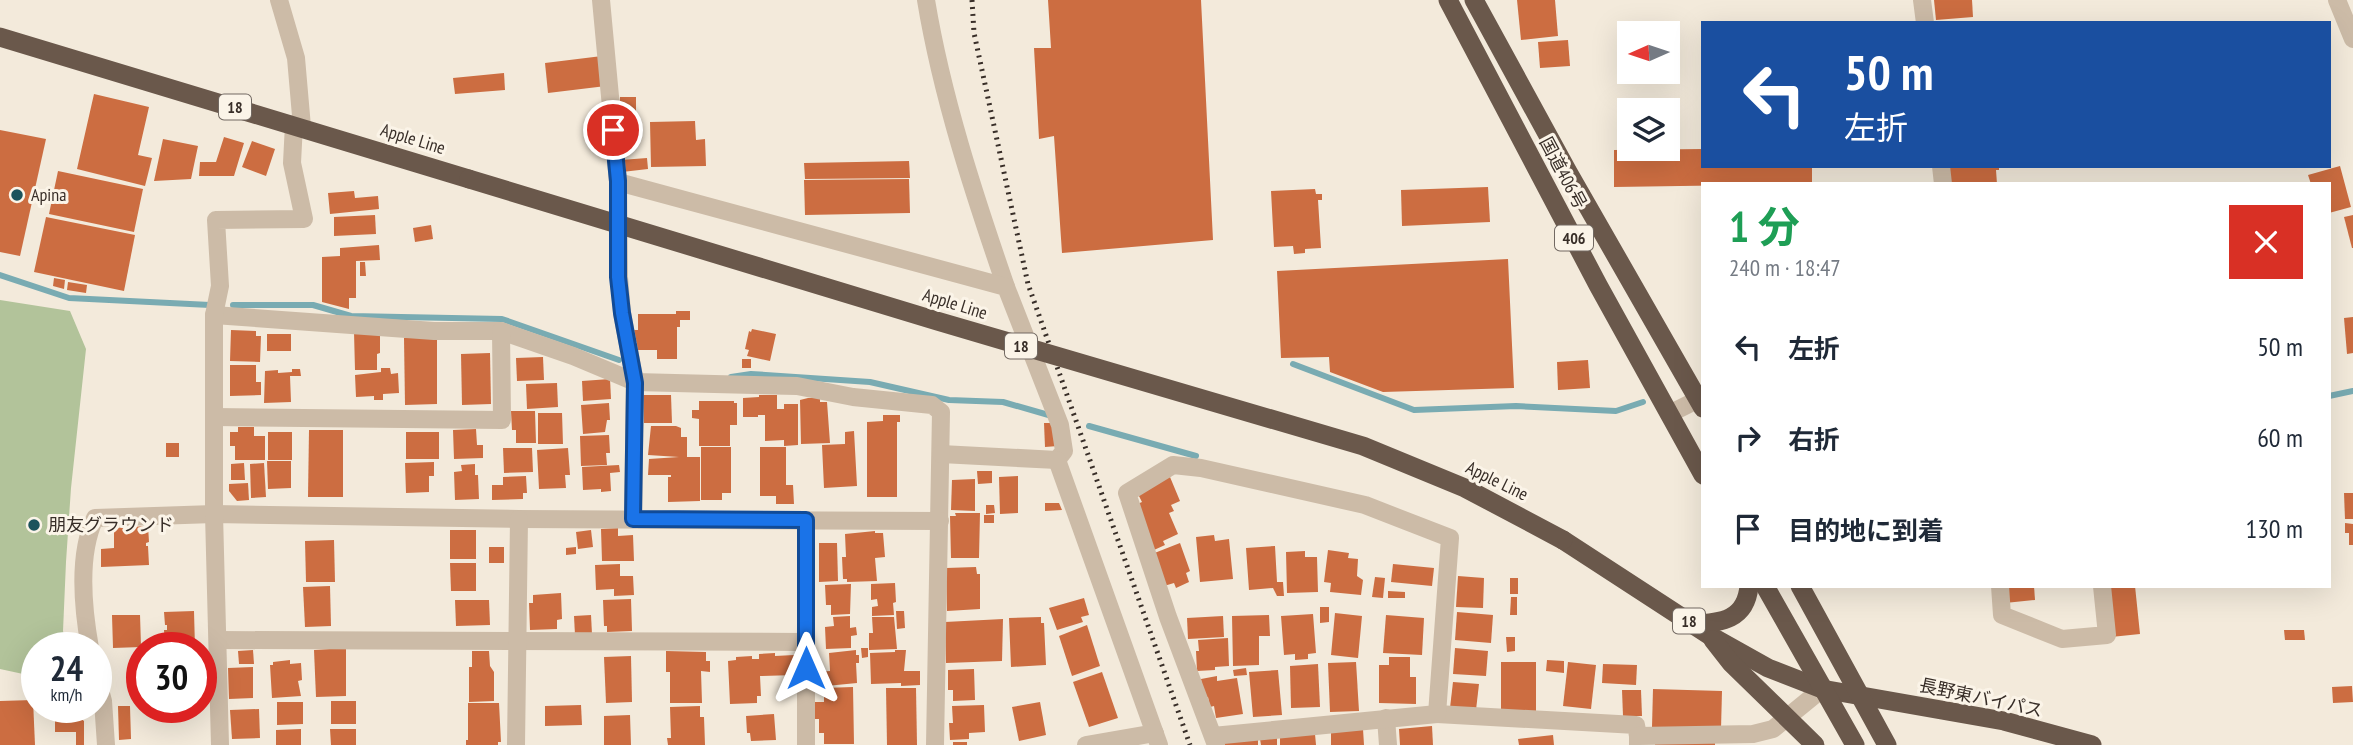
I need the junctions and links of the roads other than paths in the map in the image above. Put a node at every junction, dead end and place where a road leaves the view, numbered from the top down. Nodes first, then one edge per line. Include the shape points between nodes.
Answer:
1 (279, 0) edge
2 (601, 0) edge
3 (926, 0) edge
4 (1448, 0) edge
5 (1475, 0) edge
6 (1922, 0) edge
7 (2337, 0) edge
8 (1925, 21) edge
9 (0, 37) edge
10 (2353, 40) edge
11 (298, 126) junction
12 (618, 181) junction
13 (1006, 287) junction
14 (214, 315) junction
15 (501, 331) junction
16 (635, 383) junction
17 (1701, 401) edge
18 (1669, 414) junction
19 (214, 417) junction
20 (941, 454) junction
21 (1057, 460) junction
22 (1701, 471) edge
23 (214, 514) junction
24 (519, 519) junction
25 (633, 519) junction
26 (806, 520) junction
27 (940, 521) junction
28 (1748, 588) edge
29 (1766, 588) edge
30 (1801, 588) edge
31 (2000, 588) edge
32 (2102, 588) edge
33 (1701, 630) junction
34 (87, 632) edge
35 (218, 640) junction
36 (518, 640) junction
37 (806, 642) junction
38 (1822, 689) junction
39 (1861, 696) junction
40 (1437, 714) junction
41 (1787, 716) junction
42 (1386, 718) junction
43 (104, 723) edge
44 (1157, 739) edge
45 (1638, 740) edge
46 (1214, 741) edge
47 (2080, 743) edge
48 (106, 745) edge
49 (220, 745) edge
50 (516, 745) edge
51 (806, 745) edge
52 (935, 745) edge
53 (1086, 745) edge
54 (1388, 745) edge
55 (1815, 745) edge
56 (1855, 745) edge
57 (1887, 745) edge

1 - 11 street via 296,58
2 - 12 street
3 - 13 street via 948,100
4 - 18 highway, 国道406号 / 406
5 - 17 highway, 国道406号 / 406
6 - 8 street
7 - 10 street
9 - 11 highway, Apple Line / 18
11 - 14 street via 292,163 304,219 216,220 220,286
11 - 33 highway, Apple Line / 18, bridge via 1363,446 1465,488 1563,540
12 - 13 street
12 - 16 street via 618,277
13 - 21 street via 1060,425 1064,451
14 - 15 street via 434,331
14 - 19 street
15 - 16 street
15 - 19 street via 502,420
16 - 20 street via 797,386 932,405 941,412
16 - 25 street
17 - 18 street
18 - 22 highway, 国道406号 / 406
19 - 23 street
20 - 21 street
20 - 27 street
21 - 44 street
23 - 24 street
23 - 34 street via 95,518 88,534 83,611
23 - 35 street
24 - 25 street
24 - 36 street
25 - 26 street
26 - 27 street
26 - 37 street
27 - 52 street
28 - 33 highway via 1731,619
29 - 38 highway
30 - 39 highway
31 - 32 street via 2003,615 2062,639 2107,635
33 - 38 highway, Apple Line / 18 via 1768,667
33 - 41 highway
35 - 36 street
35 - 49 street
36 - 37 street
36 - 50 street
37 - 51 street
38 - 39 highway, Apple Line / 18
38 - 41 street
38 - 56 highway
39 - 47 highway, 長野東バイパス / 18 via 2004,721
39 - 57 highway
40 - 42 street
40 - 45 street via 1636,725
40 - 46 street via 1450,538 1365,505 1173,465 1127,493
41 - 45 street via 1773,729 1753,734
41 - 55 highway
42 - 46 street
42 - 54 street
43 - 48 street
44 - 53 street

